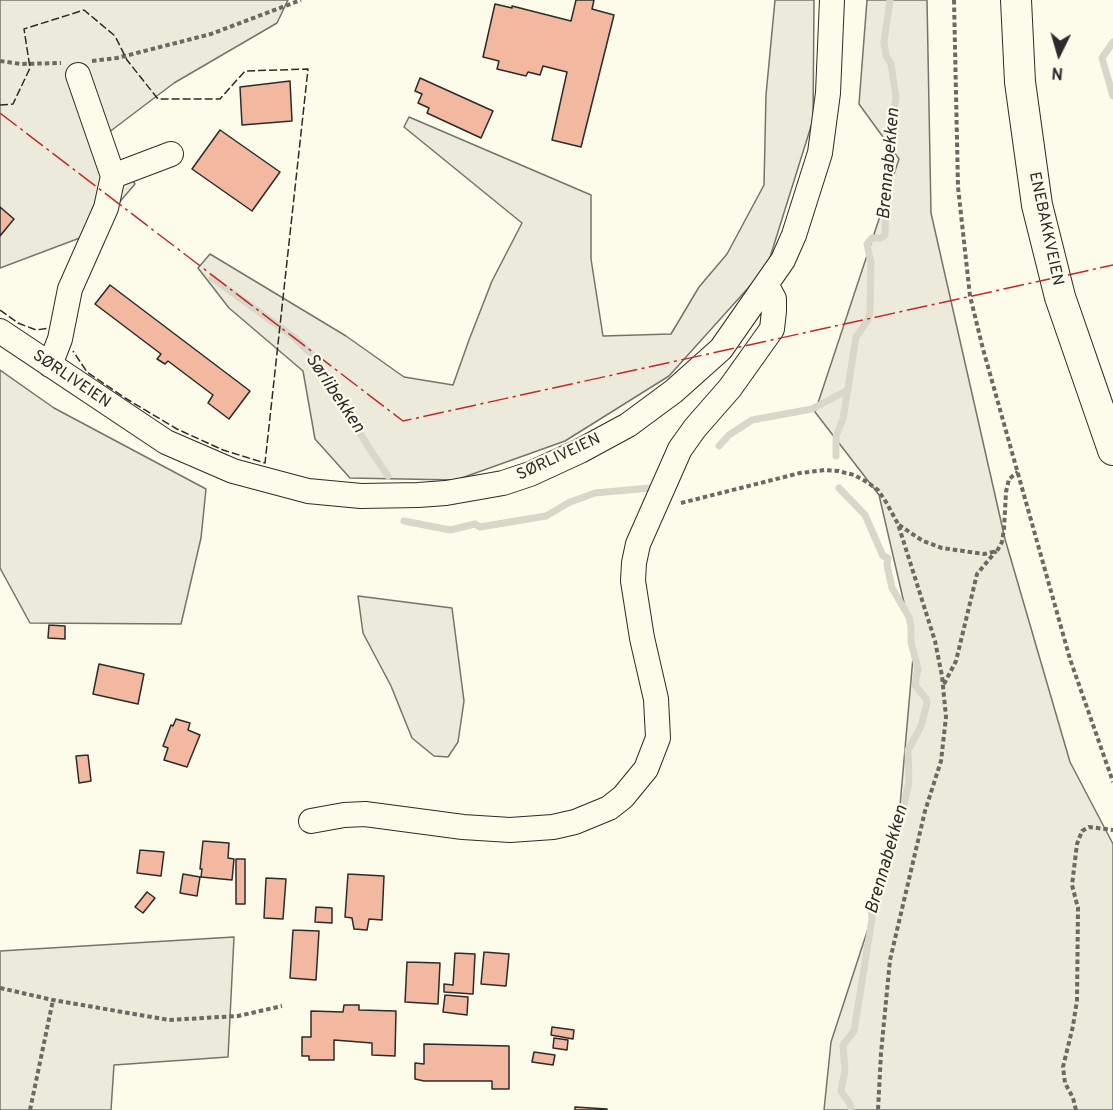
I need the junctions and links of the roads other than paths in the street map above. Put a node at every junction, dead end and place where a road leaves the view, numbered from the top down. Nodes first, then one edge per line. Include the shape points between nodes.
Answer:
1 (832, 0) edge
2 (1016, 0) edge
3 (75, 67) road end
4 (171, 154) dead end
5 (113, 176) junction
6 (766, 286) junction
7 (0, 331) edge
8 (50, 365) junction
9 (1113, 450) edge
10 (311, 821) dead end

1 - 6 street, SØRLIVEIEN via 828,93 820,153 794,235
2 - 9 main road, ENEBAKKVEIEN via 1020,82 1037,205 1060,297
3 - 5 street
4 - 5 street
5 - 8 street via 106,208 70,289 60,339
6 - 8 street, SØRLIVEIEN via 721,349 628,425 530,474 446,493 361,496 308,491 233,471 166,442
6 - 10 street via 774,299 772,329 680,449 638,544 633,581 656,699 658,738 646,770 609,808 575,822 531,829 463,827 365,814
7 - 8 street, SØRLIVEIEN

